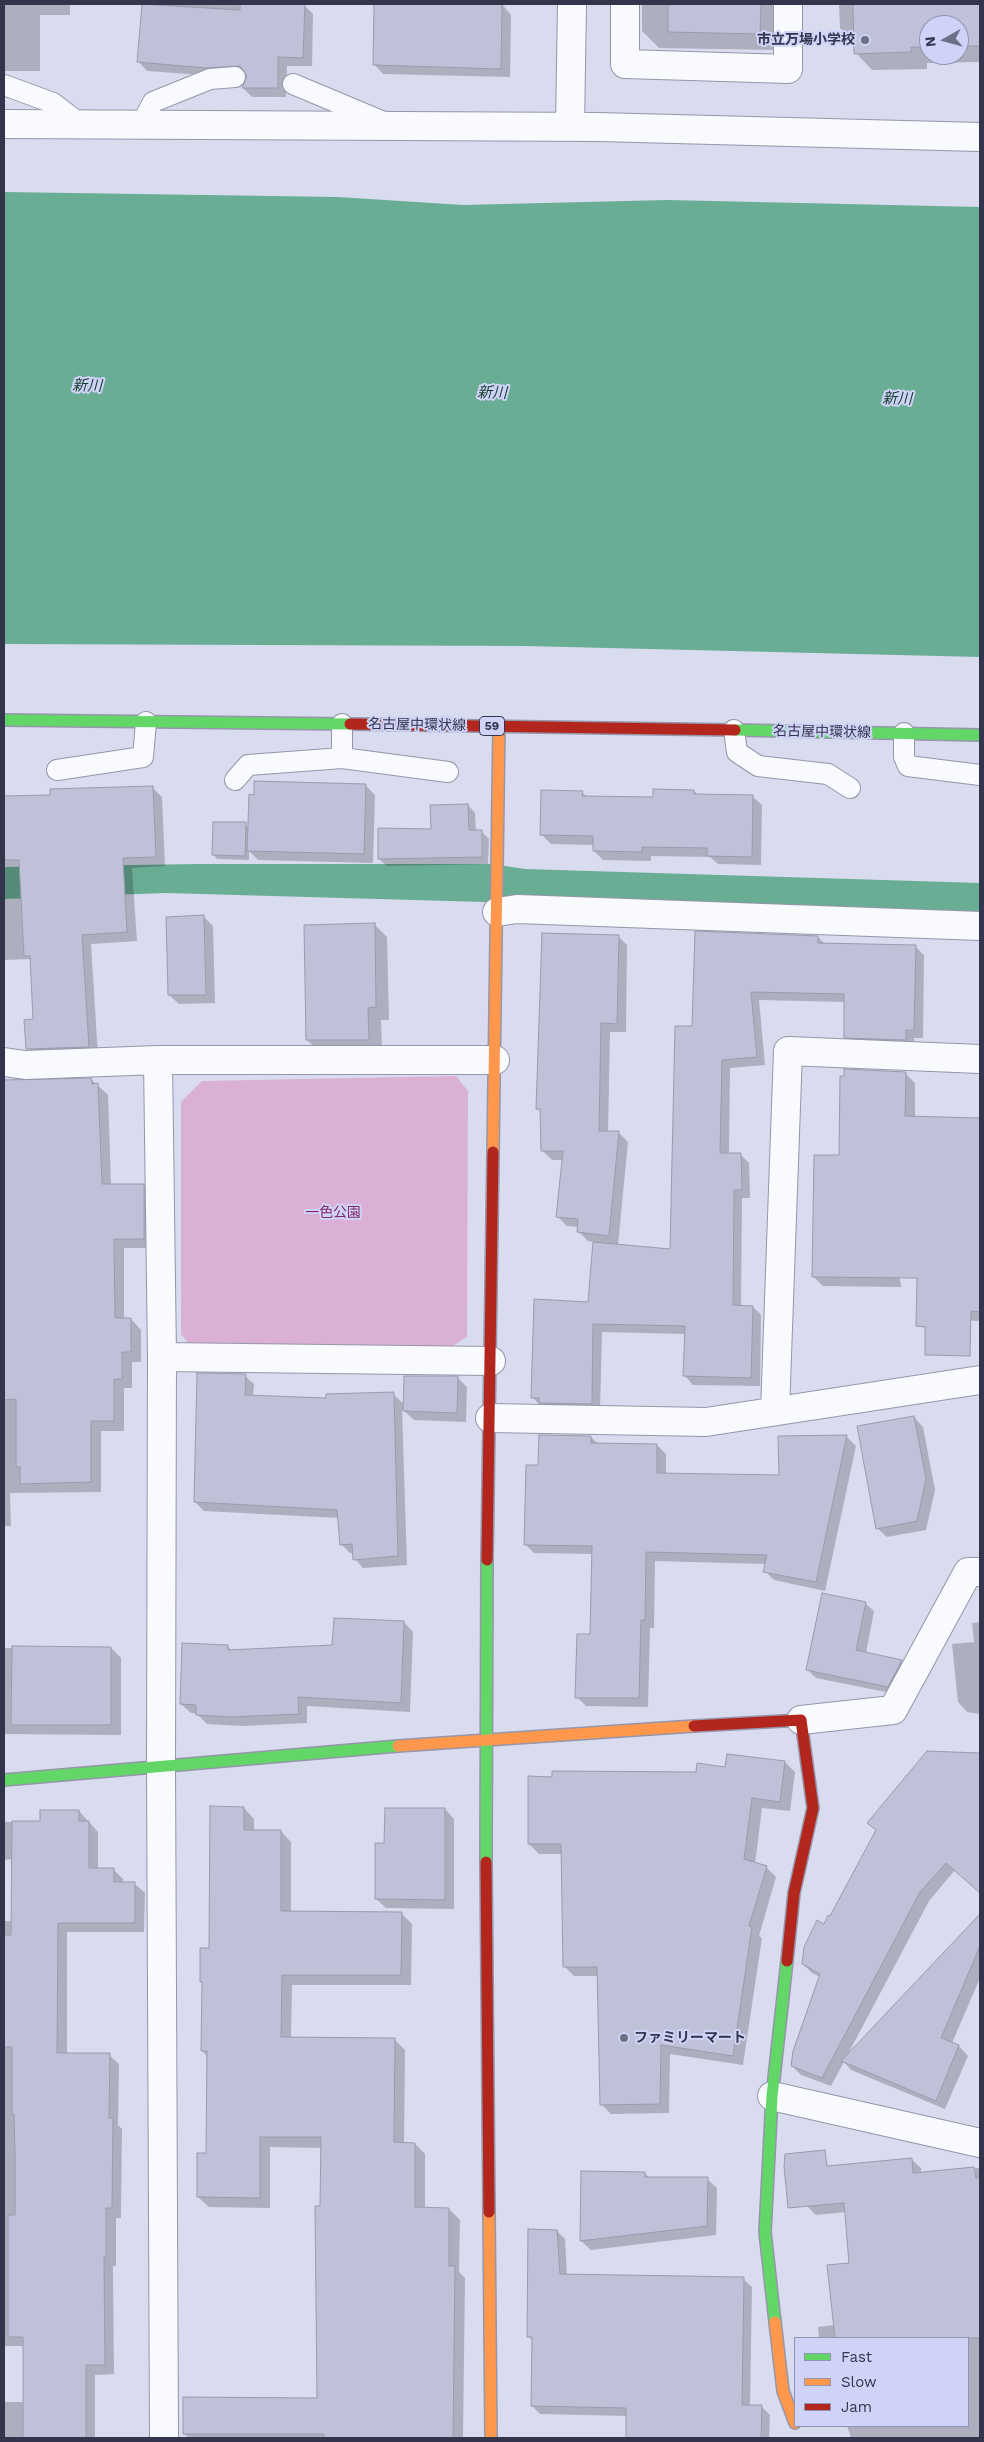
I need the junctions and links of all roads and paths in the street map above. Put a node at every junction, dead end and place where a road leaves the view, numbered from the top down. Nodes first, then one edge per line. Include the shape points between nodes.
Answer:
1 (572, 4) edge
2 (625, 4) edge
3 (788, 4) edge
4 (235, 77) dead end
5 (293, 84) dead end
6 (4, 85) edge
7 (79, 123) junction
8 (142, 123) junction
9 (4, 124) edge
10 (393, 126) junction
11 (570, 127) junction
12 (980, 137) edge
13 (4, 720) edge
14 (146, 722) junction
15 (342, 724) junction
16 (499, 726) junction
17 (734, 730) junction
18 (904, 733) junction
19 (980, 735) edge
20 (342, 758) junction
21 (58, 770) dead end
22 (448, 772) dead end
23 (980, 775) edge
24 (235, 780) dead end
25 (850, 788) dead end
26 (497, 912) junction
27 (980, 926) edge
28 (980, 1059) edge
29 (158, 1060) junction
30 (495, 1060) junction
31 (4, 1062) edge
32 (162, 1357) junction
33 (491, 1361) junction
34 (980, 1380) edge
35 (775, 1411) junction
36 (490, 1418) junction
37 (980, 1572) edge
38 (801, 1720) junction
39 (485, 1739) junction
40 (161, 1766) junction
41 (4, 1780) edge
42 (772, 2096) junction
43 (980, 2143) edge
44 (794, 2419) edge
45 (164, 2438) edge
46 (491, 2438) edge

1 - 11 street
2 - 3 street via 625,64 788,69
4 - 8 lane via 210,80 153,102
5 - 10 lane
6 - 7 lane via 53,103
7 - 8 street
7 - 9 street
8 - 10 street
10 - 11 street
11 - 12 street
13 - 14 street, 名古屋中環状線 / 59
14 - 15 street, 名古屋中環状線 / 59
14 - 21 lane via 143,756
15 - 16 street, 名古屋中環状線 / 59
15 - 20 lane
16 - 17 street, 名古屋中環状線 / 59
16 - 26 street
17 - 18 street, 名古屋中環状線 / 59
17 - 25 lane via 736,752 758,766 828,774
18 - 19 street, 名古屋中環状線 / 59
18 - 23 lane via 904,757 908,766
20 - 22 lane
20 - 24 lane via 248,765
26 - 27 street via 517,909
26 - 30 street
28 - 35 street via 788,1051
29 - 30 street
29 - 31 street via 25,1065
29 - 32 street
30 - 33 street
32 - 33 street
32 - 40 street
33 - 36 street
34 - 35 street
35 - 36 street via 706,1422
36 - 39 street
37 - 38 street via 968,1572 893,1710
38 - 39 street
38 - 42 street via 814,1808 794,1893
39 - 40 street
39 - 46 street
40 - 41 street
40 - 45 street
42 - 43 street
42 - 44 street via 765,2232 783,2391

